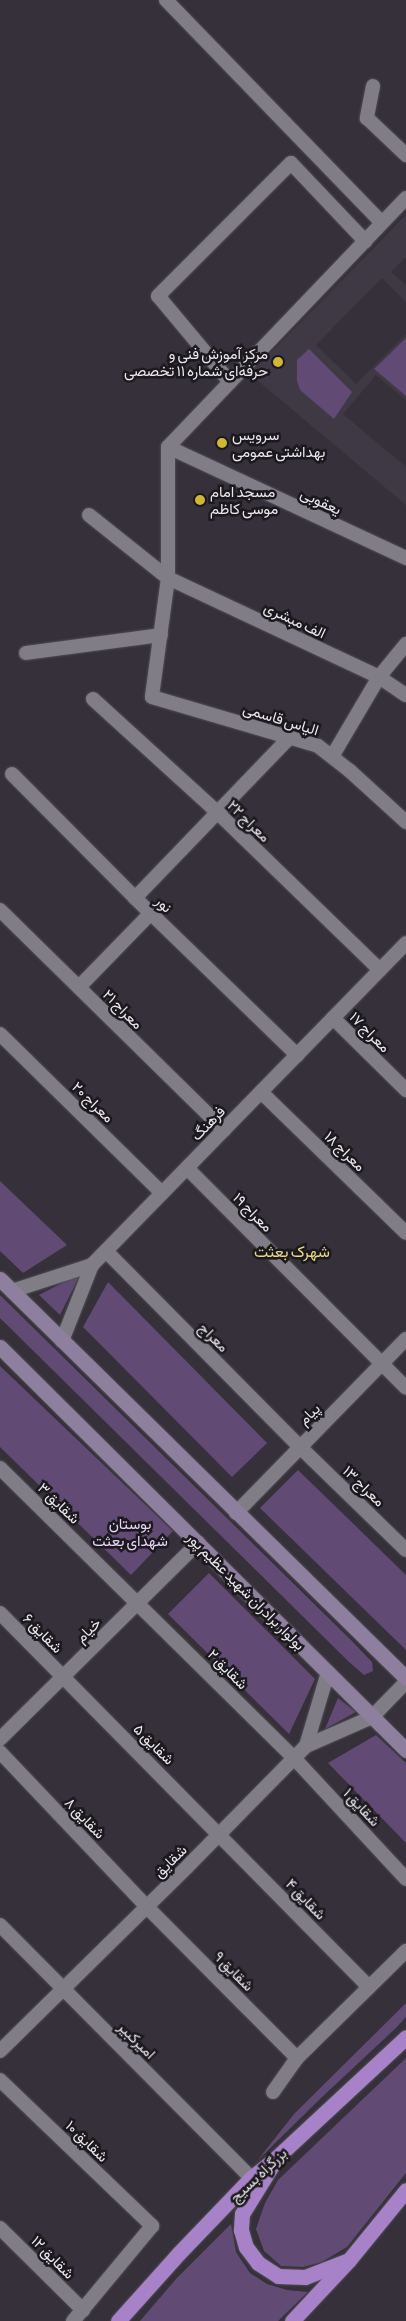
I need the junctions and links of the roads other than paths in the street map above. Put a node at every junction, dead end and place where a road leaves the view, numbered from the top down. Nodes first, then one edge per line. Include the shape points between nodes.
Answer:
1 (166, 0) edge
2 (373, 86) dead end
3 (406, 155) edge
4 (406, 198) edge
5 (382, 224) junction
6 (365, 241) junction
7 (230, 382) junction
8 (168, 447) junction
9 (89, 515) dead end
10 (406, 558) edge
11 (168, 578) junction
12 (161, 634) junction
13 (406, 644) edge
14 (26, 653) dead end
15 (379, 678) junction
16 (406, 695) edge
17 (93, 699) dead end
18 (290, 738) junction
19 (333, 756) junction
20 (12, 774) dead end
21 (217, 812) junction
22 (406, 822) edge
23 (135, 898) junction
24 (0, 910) edge
25 (151, 913) junction
26 (404, 949) edge
27 (380, 970) junction
28 (79, 987) junction
29 (333, 1018) junction
30 (0, 1034) edge
31 (297, 1055) junction
32 (406, 1090) edge
33 (261, 1092) junction
34 (224, 1130) junction
35 (187, 1168) junction
36 (162, 1193) junction
37 (406, 1233) edge
38 (106, 1251) junction
39 (92, 1265) junction
40 (0, 1280) edge
41 (12, 1291) junction
42 (406, 1339) edge
43 (62, 1341) junction
44 (0, 1347) edge
45 (381, 1363) junction
46 (406, 1388) edge
47 (299, 1446) junction
48 (0, 1468) edge
49 (236, 1513) junction
50 (198, 1543) junction
51 (406, 1550) edge
52 (138, 1603) junction
53 (0, 1612) edge
54 (328, 1672) junction
55 (64, 1677) junction
56 (406, 1678) edge
57 (406, 1682) edge
58 (372, 1717) junction
59 (0, 1739) edge
60 (306, 1746) junction
61 (406, 1750) edge
62 (0, 1752) edge
63 (294, 1758) junction
64 (220, 1834) junction
65 (406, 1879) edge
66 (147, 1907) junction
67 (0, 1925) edge
68 (406, 1951) edge
69 (368, 1986) junction
70 (64, 1990) junction
71 (406, 2037) edge
72 (0, 2051) edge
73 (297, 2058) junction
74 (0, 2080) edge
75 (273, 2092) dead end
76 (277, 2157) junction
77 (251, 2178) junction
78 (406, 2190) edge
79 (0, 2228) edge
80 (350, 2260) junction
81 (83, 2310) junction
82 (73, 2321) edge
83 (118, 2321) edge
84 (292, 2321) edge

1 - 5 street
2 - 3 street via 367,118
4 - 5 street
5 - 6 street
6 - 7 street
6 - 7 street via 291,162 158,296
7 - 8 street
8 - 10 street, یعقوبی
8 - 11 street
9 - 11 street, الف مبشری
11 - 12 street
11 - 15 street, الف مبشری
12 - 14 street
12 - 18 street, الیاس قاسمی via 152,697
13 - 15 street
15 - 16 street, الف مبشری
15 - 19 street
17 - 21 street, معراج ۲۲
18 - 19 street, الیاس قاسمی via 318,746
18 - 21 street
19 - 22 street, الیاس قاسمی
20 - 23 street, نور
21 - 23 street
21 - 27 street, معراج ۲۲
23 - 25 street, نور
24 - 28 street, معراج ۲۱
25 - 28 street
25 - 31 street, نور
26 - 27 street, فرهنگ
27 - 29 street, فرهنگ
28 - 34 street, معراج ۲۱
29 - 31 street, فرهنگ
29 - 32 street, معراج ۱۷
30 - 36 street, معراج ۲۰
31 - 33 street, فرهنگ
33 - 34 street, فرهنگ
33 - 37 street, معراج ۱۸
34 - 35 street, فرهنگ
35 - 36 street, فرهنگ
35 - 45 street, معراج ۱۹
36 - 38 street, فرهنگ
38 - 39 street, فرهنگ
38 - 47 street, معراج
39 - 41 street, فرهنگ
39 - 43 street
40 - 41 main road
41 - 43 main road
42 - 45 street, پیام
43 - 49 main road
44 - 50 main road, بولوار برادران شهید عظیم‌ پور
45 - 46 street, معراج ۱۹
45 - 47 street, پیام
47 - 49 street, پیام
47 - 51 street, معراج ۱۳
48 - 52 street, شقایق ۳
49 - 56 main road
50 - 52 street, خیام
50 - 54 main road, بولوار برادران شهید عظیم‌ پور
52 - 55 street, خیام
52 - 63 street, شقایق ۲
53 - 55 street, شقایق ۶
54 - 58 main road, بولوار برادران شهید عظیم‌ پور
54 - 60 street, شقایق
55 - 59 street, خیام
55 - 64 street, شقایق ۵
57 - 58 street
58 - 60 street
58 - 61 main road, بولوار برادران شهید عظیم‌ پور
60 - 63 street, شقایق
62 - 66 street, شقایق ۸
63 - 64 street, شقایق
63 - 65 street, شقایق ۱
64 - 66 street, شقایق
64 - 69 street, شقایق ۴
66 - 70 street, شقایق
66 - 73 street, شقایق ۹
67 - 70 street, امیرکبیر
68 - 69 street
69 - 73 street
70 - 72 street, شقایق
70 - 77 street, امیرکبیر
71 - 76 highway, بزرگراه بسیج
73 - 75 street
74 - 81 street, شقایق ۱۰ via 152,2226
76 - 77 highway, بزرگراه بسیج
76 - 80 highway via 242,2214 241,2230 246,2247 258,2263 278,2276 305,2277
77 - 83 highway, بزرگراه بسیج
78 - 80 highway
79 - 81 street, شقایق ۱۲
80 - 84 highway
81 - 82 street

